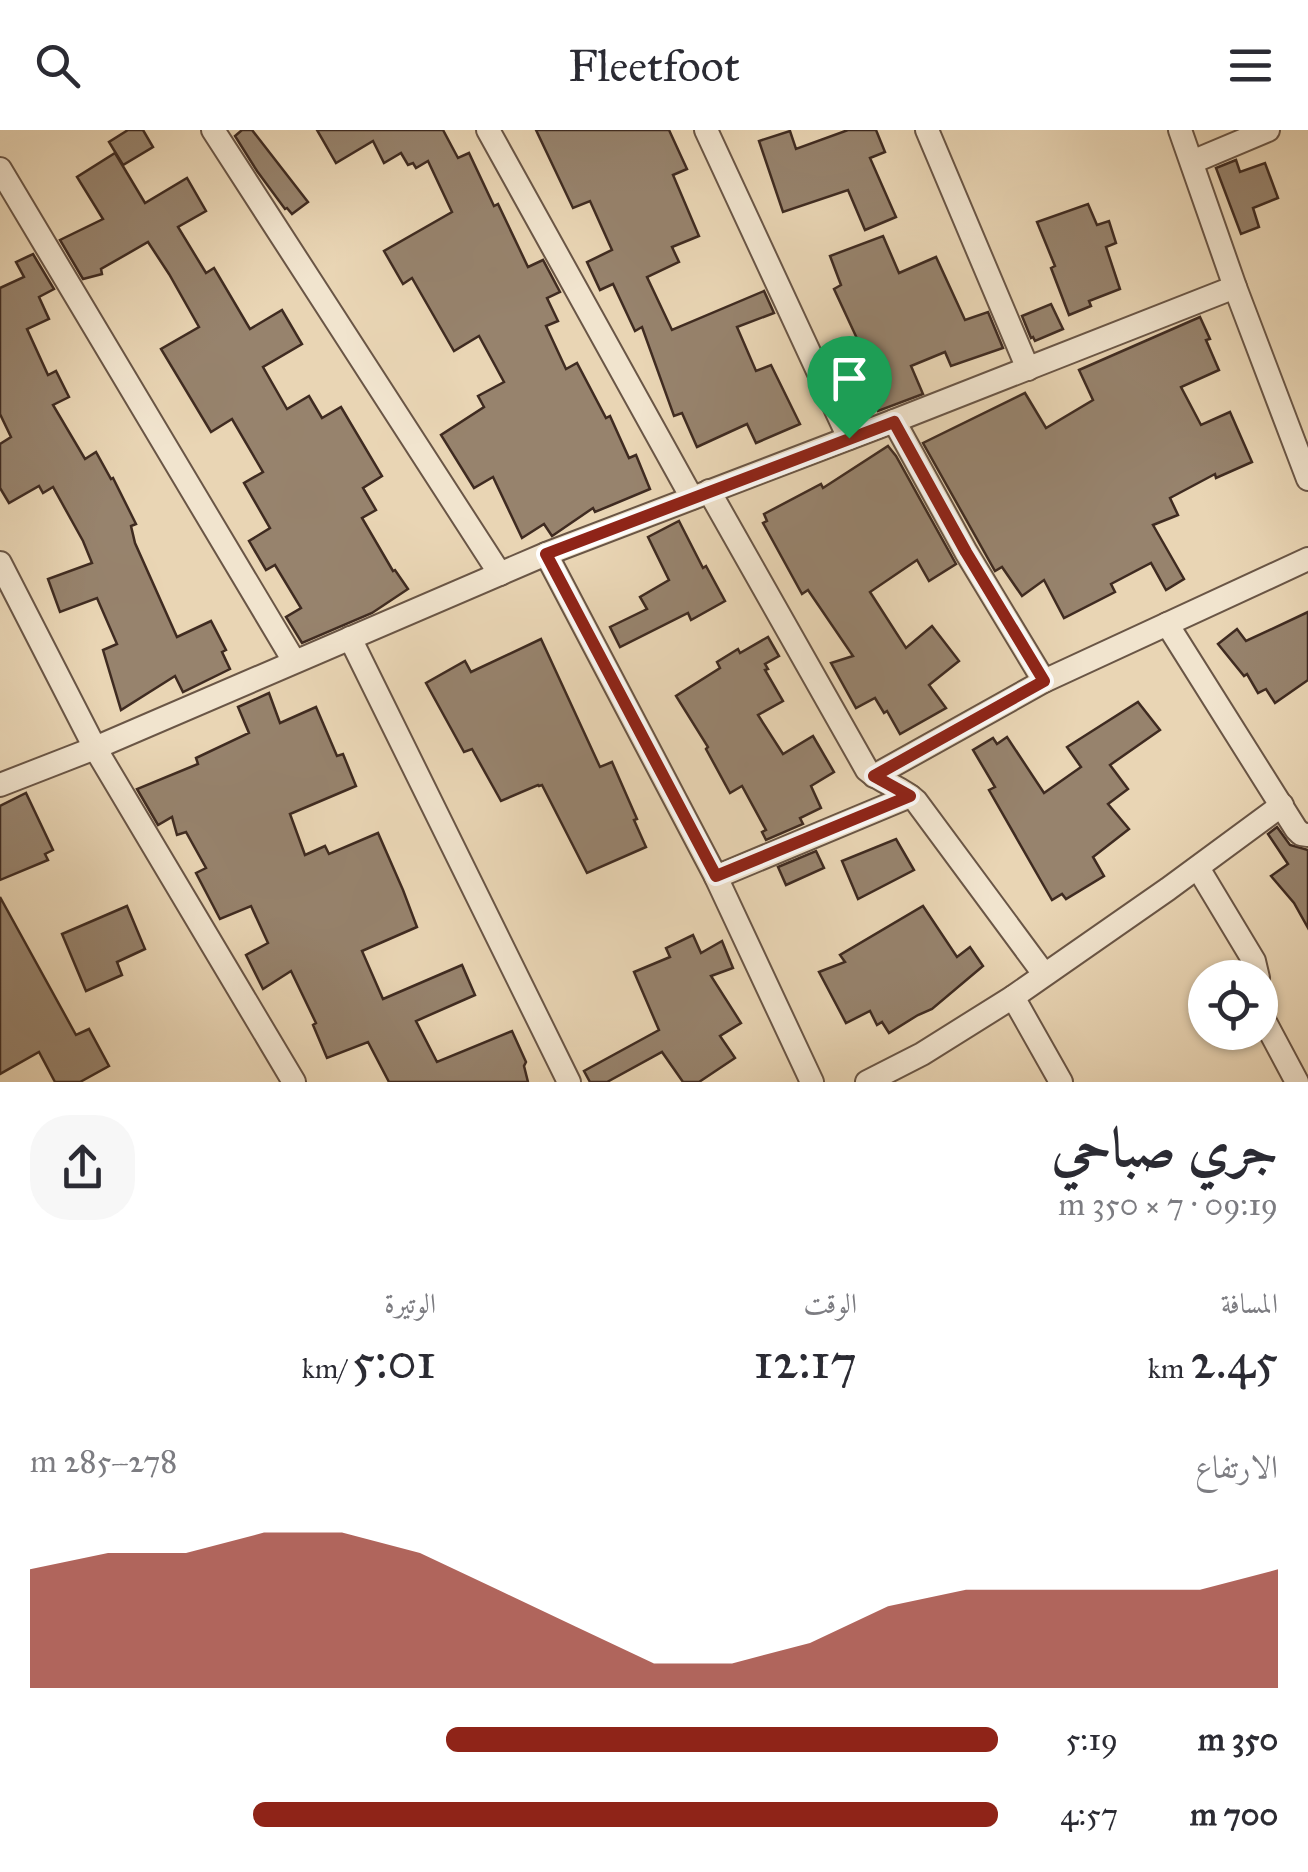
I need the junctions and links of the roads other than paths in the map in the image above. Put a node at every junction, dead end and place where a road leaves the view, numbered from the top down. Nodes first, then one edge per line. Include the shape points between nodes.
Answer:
1 (214, 130) edge
2 (488, 130) edge
3 (706, 130) edge
4 (927, 130) edge
5 (1180, 130) edge
6 (1268, 130) edge
7 (1192, 162) junction
8 (0, 169) edge
9 (1235, 288) junction
10 (1028, 369) junction
11 (894, 422) junction
12 (849, 438) junction
13 (1308, 479) edge
14 (701, 495) junction
15 (546, 554) junction
16 (1308, 559) edge
17 (0, 563) edge
18 (500, 574) junction
19 (1167, 624) junction
20 (350, 638) junction
21 (294, 661) junction
22 (1044, 681) junction
23 (95, 748) junction
24 (874, 776) junction
25 (0, 785) edge
26 (910, 796) junction
27 (1282, 805) junction
28 (1308, 834) edge
29 (1198, 868) junction
30 (716, 876) junction
31 (1253, 960) edge
32 (1044, 974) junction
33 (1013, 997) junction
34 (1278, 1047) edge
35 (294, 1082) edge
36 (569, 1082) edge
37 (812, 1082) edge
38 (868, 1082) edge
39 (1061, 1082) edge
40 (1297, 1082) edge

1 - 18 street
2 - 14 street
3 - 12 street
4 - 10 street
5 - 7 street
6 - 7 street
7 - 9 street
8 - 21 street
9 - 10 street
9 - 13 street
10 - 11 street
11 - 12 street
11 - 22 street
12 - 14 street
14 - 15 street
14 - 24 street
15 - 18 street
15 - 30 street
16 - 19 street
17 - 23 street
18 - 20 street
19 - 22 street
19 - 27 street
20 - 21 street
20 - 36 street
21 - 23 street
22 - 24 street
23 - 25 street
23 - 35 street
24 - 26 street
26 - 30 street
26 - 32 street
27 - 28 street via 1296,829
27 - 29 street
29 - 31 street
29 - 32 street
30 - 37 street
32 - 33 street
33 - 38 street
33 - 39 street
34 - 40 street

